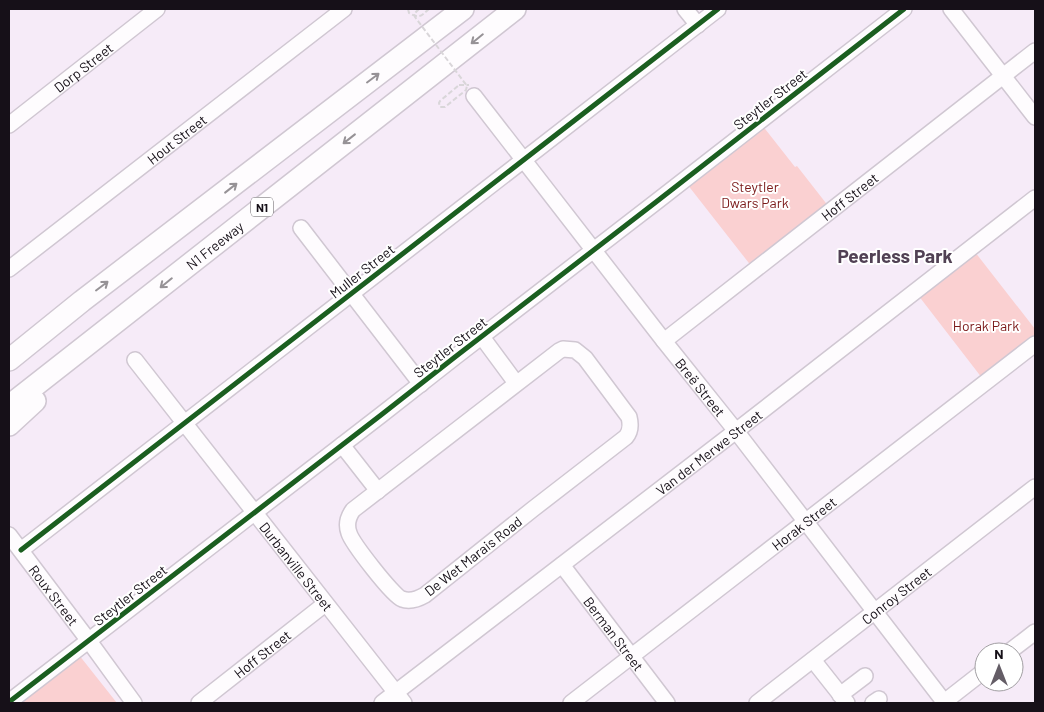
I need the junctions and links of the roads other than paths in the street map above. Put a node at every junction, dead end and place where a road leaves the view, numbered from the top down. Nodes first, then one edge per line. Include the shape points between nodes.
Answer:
1 (158, 9) edge
2 (344, 9) edge
3 (463, 9) edge
4 (515, 9) edge
5 (685, 9) edge
6 (718, 9) edge
7 (904, 9) edge
8 (951, 9) edge
9 (698, 25) junction
10 (1035, 51) edge
11 (1004, 76) junction
12 (474, 96) dead end
13 (1035, 117) edge
14 (9, 125) edge
15 (524, 160) junction
16 (1035, 198) edge
17 (301, 228) dead end
18 (594, 250) junction
19 (9, 269) edge
20 (351, 294) junction
21 (82, 301) junction
22 (126, 315) junction
23 (482, 336) junction
24 (664, 341) junction
25 (1035, 344) edge
26 (9, 348) edge
27 (9, 360) edge
28 (135, 360) dead end
29 (516, 383) junction
30 (421, 384) junction
31 (9, 406) edge
32 (184, 424) junction
33 (9, 425) edge
34 (736, 431) junction
35 (342, 445) junction
36 (1035, 487) edge
37 (378, 491) junction
38 (255, 512) junction
39 (805, 522) junction
40 (9, 535) edge
41 (20, 550) junction
42 (562, 565) junction
43 (325, 604) junction
44 (874, 612) junction
45 (1035, 632) edge
46 (89, 641) junction
47 (1022, 642) edge
48 (631, 657) junction
49 (813, 660) junction
50 (865, 676) dead end
51 (974, 679) edge
52 (399, 698) edge
53 (844, 699) edge
54 (9, 702) edge
55 (134, 703) edge
56 (199, 703) edge
57 (382, 703) edge
58 (571, 703) edge
59 (667, 703) edge
60 (757, 703) edge
61 (944, 703) edge

1 - 14 street, Dorp Street
2 - 19 street, Hout Street
21 -> 3 highway, N1
4 -> 22 highway, N1 Freeway / N1
5 - 9 street
6 - 9 street, Muller Street
7 - 18 street, Steytler Street
8 - 11 street
9 - 15 street, Muller Street
10 - 11 street, Hoff Street
11 - 13 street
11 - 24 street, Hoff Street
12 - 15 street, Breë Street
15 - 18 street, Breë Street
15 - 20 street, Muller Street
16 - 34 street, Van der Merwe Street
17 - 20 street
18 - 23 street, Steytler Street
18 - 24 street, Breë Street
20 - 30 street
20 - 32 street, Muller Street
21 - 26 highway via 59,312
21 - 27 highway, N1
22 - 31 highway, N1 Freeway / N1
22 - 33 highway via 110,334
23 - 29 street
23 - 30 street, Steytler Street
24 - 34 street, Breë Street
25 - 39 street, Horak Street
28 - 32 street, Durbanville Street
29 - 37 street, De Wet Marais Road
29 - 37 street, De Wet Marais Road via 559,351 575,350 585,358 630,417 630,432 425,595 414,600 402,599 392,590 349,532 348,522 353,510
30 - 35 street, Steytler Street
32 - 38 street, Durbanville Street
32 - 41 street, Muller Street
34 - 39 street, Breë Street
34 - 42 street, Van der Merwe Street
35 - 37 street
35 - 38 street, Steytler Street
36 - 44 street, Conroy Street
38 - 43 street, Durbanville Street
38 - 46 street, Steytler Street
39 - 44 street, Breë Street
39 - 48 street, Horak Street
40 - 41 street, Roux Street
41 - 46 street, Roux Street
42 - 48 street, Berman Street
42 - 52 street, Van der Merwe Street
43 - 52 street, Durbanville Street
43 - 56 street, Hoff Street
44 - 49 street, Conroy Street
44 - 61 street, Breë Street
45 - 47 street
46 - 54 street, Steytler Street
46 - 55 street, Roux Street
48 - 58 street, Horak Street
48 - 59 street, Berman Street
49 - 53 street
49 - 60 street, Conroy Street
50 - 53 street
51 - 61 street
52 - 57 street, Van der Merwe Street

